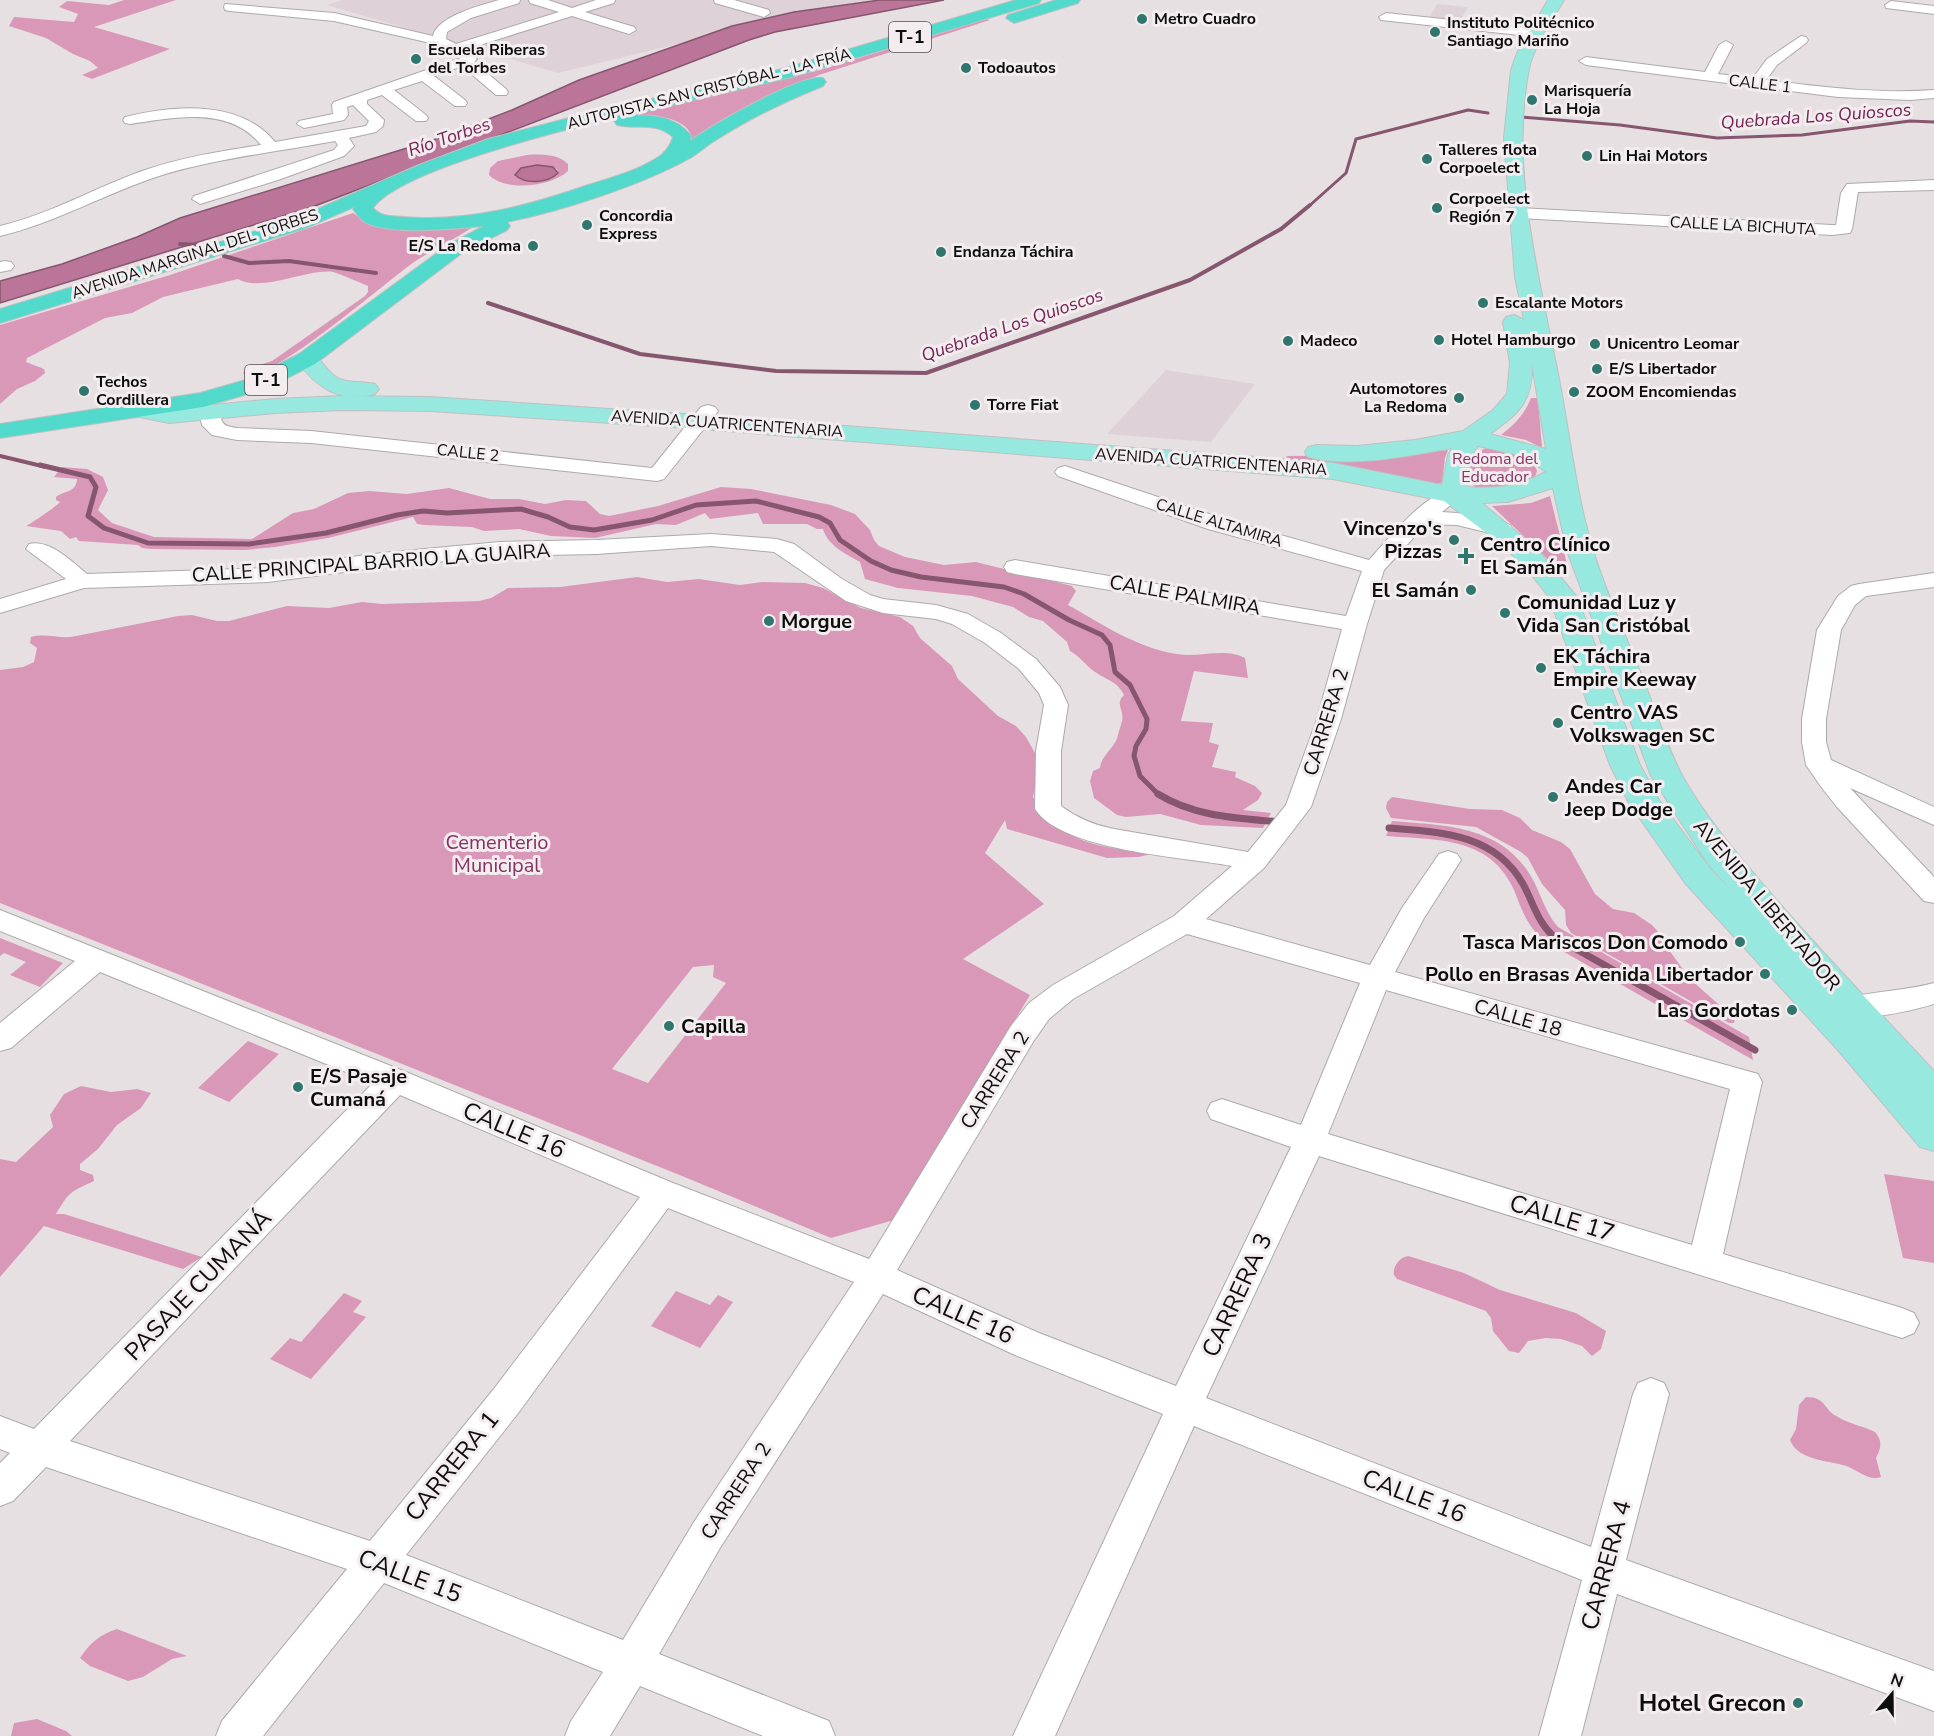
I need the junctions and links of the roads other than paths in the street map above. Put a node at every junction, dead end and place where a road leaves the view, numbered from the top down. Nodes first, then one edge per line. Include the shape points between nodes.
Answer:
1 (514, 0) edge
2 (536, 0) edge
3 (609, 0) edge
4 (720, 0) edge
5 (1033, 0) edge
6 (1072, 0) edge
7 (1539, 0) edge
8 (1556, 0) edge
9 (1891, 5) dead end
10 (230, 7) dead end
11 (1934, 10) edge
12 (576, 12) junction
13 (764, 13) dead end
14 (1386, 17) dead end
15 (629, 30) dead end
16 (1529, 32) junction
17 (1801, 40) dead end
18 (439, 41) junction
19 (1726, 45) dead end
20 (454, 49) junction
21 (1586, 61) dead end
22 (465, 62) junction
23 (422, 74) junction
24 (1709, 77) junction
25 (1756, 84) junction
26 (382, 88) junction
27 (1500, 91) dead end
28 (501, 92) dead end
29 (1934, 94) edge
30 (359, 98) junction
31 (460, 103) dead end
32 (421, 118) dead end
33 (130, 120) dead end
34 (547, 129) junction
35 (258, 132) junction
36 (340, 136) junction
37 (272, 148) junction
38 (666, 161) junction
39 (1934, 184) edge
40 (388, 187) junction
41 (200, 199) dead end
42 (531, 211) junction
43 (1519, 213) junction
44 (0, 231) edge
45 (1504, 254) dead end
46 (0, 316) edge
47 (307, 358) junction
48 (138, 410) junction
49 (209, 412) junction
50 (704, 416) junction
51 (0, 431) edge
52 (1471, 437) junction
53 (1065, 472) dead end
54 (1562, 474) junction
55 (1453, 495) junction
56 (1420, 517) junction
57 (1502, 530) junction
58 (37, 549) dead end
59 (1015, 567) dead end
60 (1374, 568) junction
61 (1934, 580) edge
62 (82, 582) junction
63 (0, 606) edge
64 (1354, 624) junction
65 (1819, 765) junction
66 (1934, 817) edge
67 (1261, 853) junction
68 (1449, 860) dead end
69 (1934, 894) edge
70 (0, 920) edge
71 (1184, 923) junction
72 (96, 959) junction
73 (1377, 978) junction
74 (1934, 993) edge
75 (1854, 1007) junction
76 (0, 1040) edge
77 (395, 1080) junction
78 (1934, 1095) edge
79 (1222, 1111) dead end
80 (1934, 1136) edge
81 (1310, 1141) junction
82 (662, 1192) junction
83 (1705, 1262) junction
84 (876, 1276) junction
85 (1902, 1323) dead end
86 (1652, 1394) dead end
87 (1185, 1405) junction
88 (0, 1432) edge
89 (40, 1448) junction
90 (0, 1489) edge
91 (375, 1561) junction
92 (1605, 1571) junction
93 (632, 1663) junction
94 (1934, 1691) edge
95 (237, 1736) edge
96 (586, 1736) edge
97 (814, 1736) edge
98 (1034, 1736) edge
99 (1560, 1736) edge

1 - 18 street via 450,23 441,30
2 - 12 street
3 - 12 street
4 - 13 street
5 - 34 highway, AUTOPISTA SAN CRISTÓBAL - LA FRÍA / T-1 via 786,74
6 - 38 highway, AUTOPISTA SAN CRISTÓBAL - LA FRÍA / T-1 via 836,74 770,102
7 - 16 main road, AVENIDA LIBERTADOR
8 - 16 main road, AVENIDA LIBERTADOR
9 - 11 street
10 - 18 street via 317,14
12 - 15 street
12 - 20 street
14 - 16 street
16 - 27 main road, AVENIDA LIBERTADOR via 1504,69
16 - 43 main road, AVENIDA LIBERTADOR via 1516,105 1514,155
17 - 25 street via 1772,62
18 - 20 street
19 - 24 street
20 - 22 street via 469,57
21 - 24 street, CALLE 1
22 - 23 street
22 - 28 street
23 - 26 street
23 - 31 street
24 - 25 street, CALLE 1
25 - 29 street, CALLE 1 via 1874,95
26 - 30 street
26 - 32 street
30 - 35 street via 339,105 339,117
30 - 36 street via 360,105 377,120 376,126
33 - 35 street via 207,112
34 - 38 highway via 632,121 671,126 682,140
34 - 40 highway, AUTOPISTA SAN CRISTÓBAL - LA FRÍA / T-1 via 465,153
35 - 37 street
36 - 37 street
36 - 41 street via 346,146 339,153
37 - 44 street via 171,168 28,225
38 - 42 highway, T-1
39 - 43 street, CALLE LA BICHUTA via 1853,188 1844,229 1832,230
40 - 42 highway via 363,206 370,217 406,224 460,224
40 - 46 highway, AVENIDA MARGINAL DEL TORBES / T-1 via 278,231
42 - 47 highway, T-1 via 455,249
43 - 54 main road, AVENIDA LIBERTADOR via 1526,277
45 - 52 main road via 1521,381 1518,395 1501,415
47 - 48 highway, T-1 via 256,384 203,400
47 - 50 main road, AVENIDA CUATRICENTENARIA via 323,381 353,388 526,397
48 - 49 main road, AVENIDA CUATRICENTENARIA via 170,416
48 - 51 highway, AVENIDA CUATRICENTENARIA / T-1
49 - 50 main road, AVENIDA CUATRICENTENARIA via 331,404 430,404
49 - 50 street, CALLE 2 via 212,425 219,431 237,434 311,437 657,475
50 - 52 main road, AVENIDA CUATRICENTENARIA via 1323,453 1415,447
50 - 55 main road, AVENIDA CUATRICENTENARIA via 1334,471
52 - 54 main road via 1531,451 1551,462
52 - 55 main road via 1460,455
53 - 60 street, CALLE ALTAMIRA via 1216,524
54 - 55 main road via 1540,487 1513,494
54 - 75 main road, AVENIDA LIBERTADOR via 1580,551 1667,776 1720,856
55 - 56 street, CARRERA 2
55 - 57 main road, AVENIDA LIBERTADOR
56 - 57 street via 1457,519
56 - 60 street, CARRERA 2
57 - 80 main road, AVENIDA LIBERTADOR via 1551,579 1563,597 1625,765 1671,840 1697,875
58 - 62 street
59 - 64 street, CALLE PALMIRA
60 - 64 street, CARRERA 2
61 - 65 street via 1859,591 1837,614 1829,630 1814,720
62 - 63 street, CALLE PRINCIPAL BARRIO LA GUAIRA
62 - 67 street, CALLE PRINCIPAL BARRIO LA GUAIRA via 268,575 535,547 711,540 777,546 860,599 885,607 959,618 994,637 1029,667 1056,705 1047,794 1048,809 1058,817 1103,836 1216,854
64 - 67 street, CARRERA 2 via 1329,719 1298,807
65 - 66 street
65 - 69 street via 1846,801
67 - 71 street, CARRERA 2
68 - 73 street, CARRERA 3
70 - 72 street, CALLE 16
71 - 73 street, CALLE 18
71 - 84 street, CARRERA 2 via 1063,992 1039,1011
72 - 76 street
72 - 77 street, CALLE 16
73 - 81 street, CARRERA 3
73 - 83 street, CALLE 18 via 1748,1082
74 - 75 street
75 - 78 main road, AVENIDA LIBERTADOR
77 - 82 street, CALLE 16
77 - 89 street, PASAJE CUMANÁ
79 - 81 street, CALLE 17
81 - 83 street, CALLE 17
81 - 87 street, CARRERA 3
82 - 84 street, CALLE 16
82 - 91 street, CARRERA 1 via 506,1401
83 - 85 street, CALLE 17
84 - 87 street, CALLE 16 via 1027,1344
84 - 93 street, CARRERA 2 via 706,1535
86 - 92 street, CARRERA 4
87 - 92 street, CALLE 16
87 - 98 street, CARRERA 3
88 - 89 street, CALLE 15
89 - 90 street, PASAJE CUMANÁ
89 - 91 street, CALLE 15
91 - 93 street, CALLE 15
91 - 95 street, CARRERA 1
92 - 94 street, CALLE 16
92 - 99 street, CARRERA 4
93 - 96 street, CARRERA 2
93 - 97 street, CALLE 15

